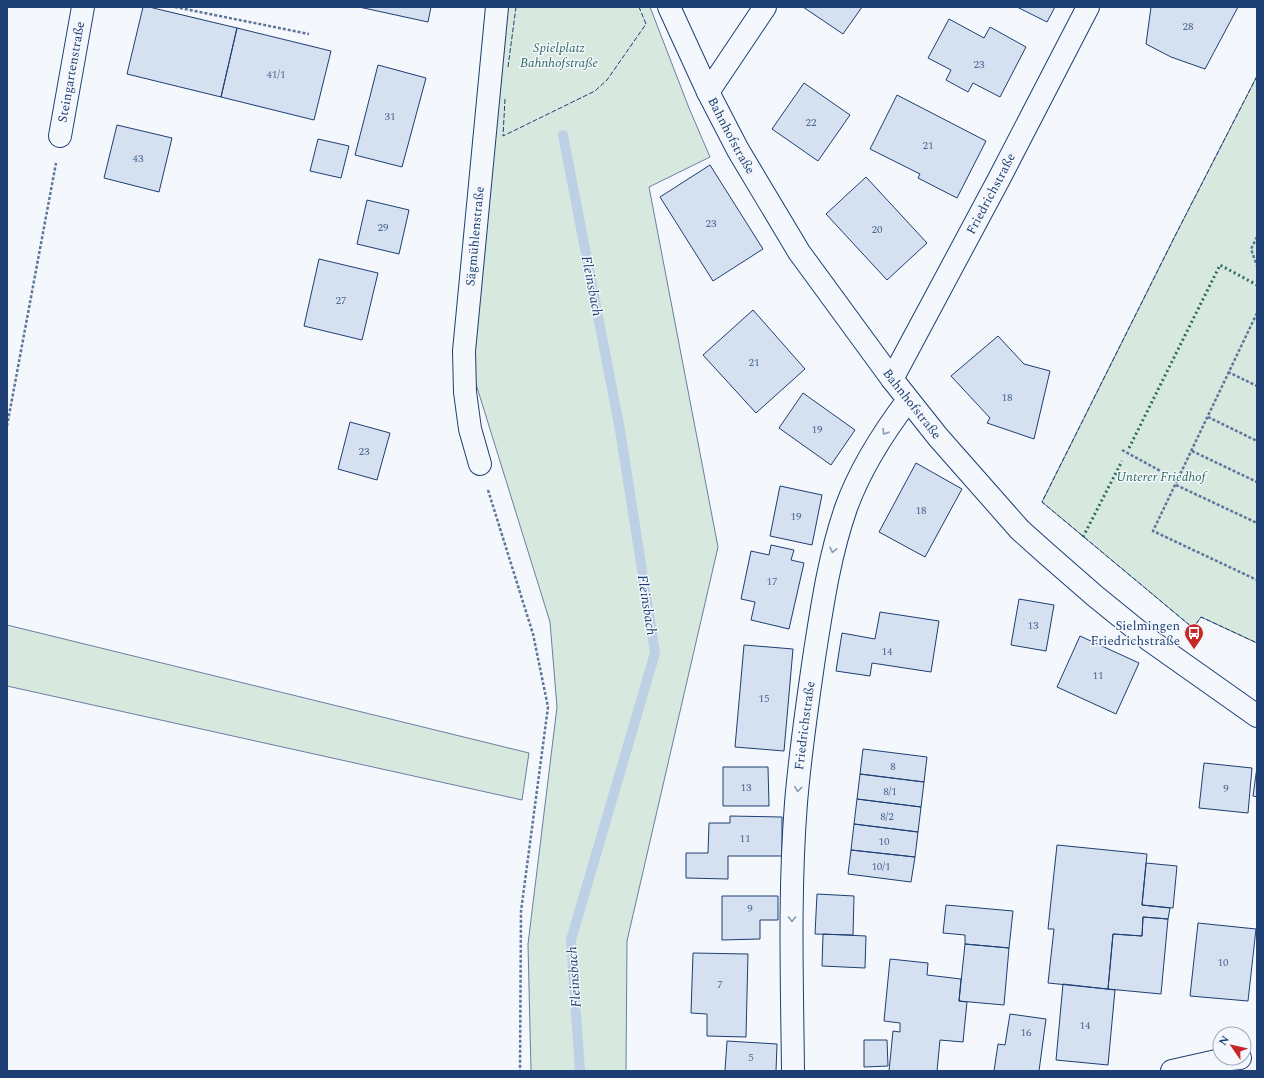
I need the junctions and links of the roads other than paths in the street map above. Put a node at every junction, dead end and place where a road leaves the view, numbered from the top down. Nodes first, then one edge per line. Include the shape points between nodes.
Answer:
1 (82, 7) edge
2 (498, 7) edge
3 (669, 7) edge
4 (765, 7) edge
5 (1088, 7) edge
6 (708, 92) junction
7 (60, 136) road end
8 (892, 379) junction
9 (908, 400) junction
10 (480, 464) road end
11 (1257, 716) edge
12 (1212, 1062) edge
13 (793, 1071) edge
14 (1172, 1071) edge

1 - 7 street, Steingartenstraße
2 - 10 street, Sägmühlenstraße via 464,351 464,392 470,429
3 - 6 street, Bahnhofstraße
4 - 6 street
5 - 8 street, Friedrichstraße
6 - 8 street, Bahnhofstraße via 742,157 799,252
8 - 9 street, Bahnhofstraße
9 - 11 street, Bahnhofstraße via 1020,530 1148,639
9 -> 13 street, Friedrichstraße via 887,428 867,462 846,507 824,593 796,804 793,862
12 - 14 street

